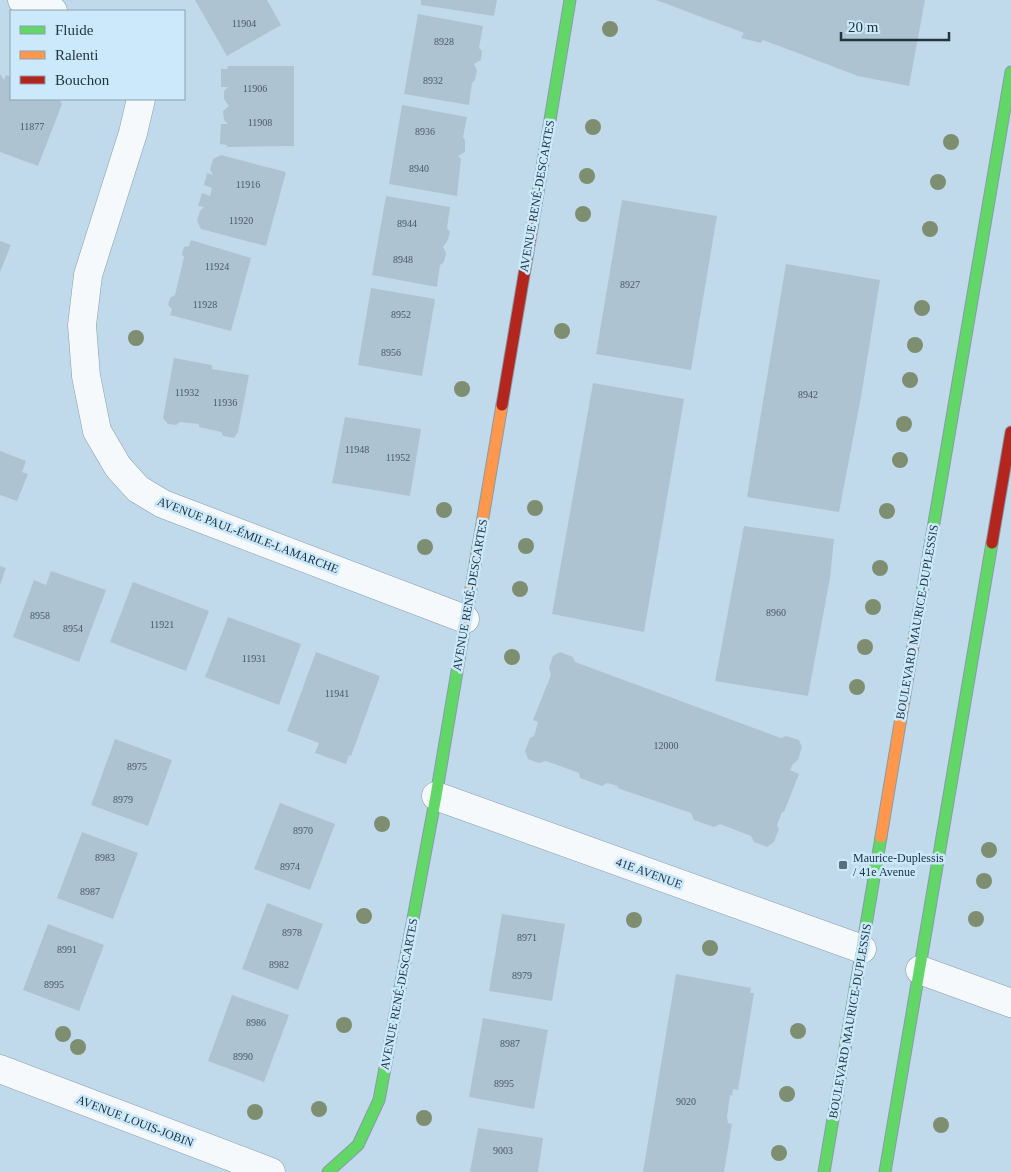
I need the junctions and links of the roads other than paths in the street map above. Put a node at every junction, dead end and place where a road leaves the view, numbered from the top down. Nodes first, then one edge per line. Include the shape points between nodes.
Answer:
1 (22, 0) edge
2 (570, 0) edge
3 (50, 10) edge
4 (1011, 72) edge
5 (141, 100) edge
6 (1011, 432) edge
7 (465, 619) junction
8 (436, 796) junction
9 (862, 948) junction
10 (920, 970) junction
11 (1011, 1003) edge
12 (0, 1069) edge
13 (271, 1172) edge
14 (328, 1172) edge
15 (824, 1172) edge
16 (885, 1172) edge

1 - 3 street
2 - 7 street, AVENUE RENÉ-DESCARTES
4 - 9 street, BOULEVARD MAURICE-DUPLESSIS
5 - 7 street, AVENUE PAUL-ÉMILE-LAMARCHE via 88,275 82,325 86,376 97,431 118,467 138,489 163,504
6 - 10 street
7 - 8 street, AVENUE RENÉ-DESCARTES
8 - 9 street, 41E AVENUE
8 - 14 street, AVENUE RENÉ-DESCARTES via 380,1100 358,1145
9 - 15 street, BOULEVARD MAURICE-DUPLESSIS
10 - 11 street
10 - 16 street
12 - 13 street, AVENUE LOUIS-JOBIN

